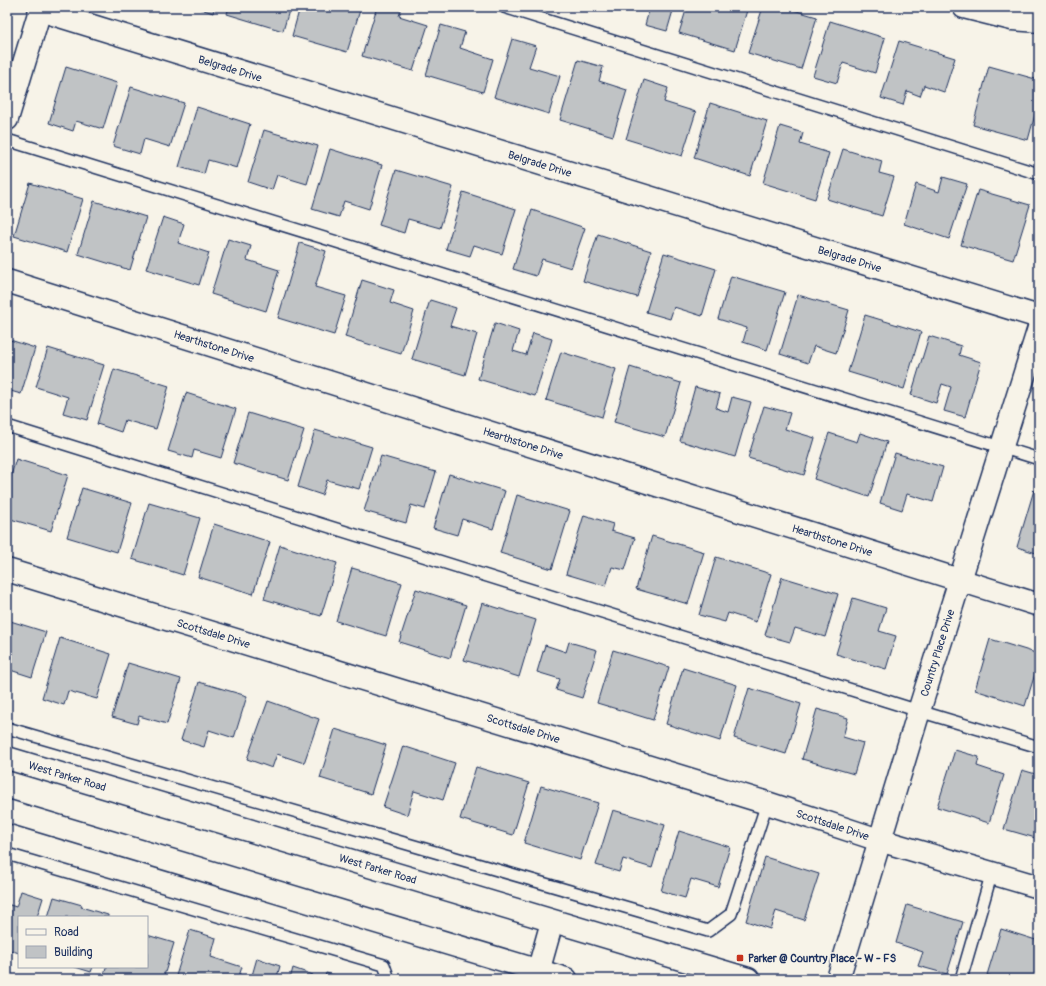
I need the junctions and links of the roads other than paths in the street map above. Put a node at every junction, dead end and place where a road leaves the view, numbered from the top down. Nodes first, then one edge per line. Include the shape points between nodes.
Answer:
1 (504, 7) edge
2 (964, 7) edge
3 (41, 9) edge
4 (1039, 22) edge
5 (7, 119) edge
6 (7, 140) edge
7 (1039, 174) edge
8 (7, 280) edge
9 (1039, 317) edge
10 (1039, 328) edge
11 (7, 426) edge
12 (1001, 448) junction
13 (1039, 459) edge
14 (7, 570) edge
15 (961, 581) junction
16 (1039, 605) edge
17 (919, 711) junction
18 (7, 728) edge
19 (1039, 747) edge
20 (7, 758) edge
21 (767, 804) junction
22 (7, 811) edge
23 (880, 840) junction
24 (7, 854) edge
25 (992, 872) junction
26 (1039, 887) edge
27 (552, 922) junction
28 (537, 975) edge
29 (389, 979) edge
30 (566, 979) edge
31 (748, 979) edge
32 (838, 979) edge
33 (961, 979) edge

1 - 7 lane
2 - 4 street via 1012,19
3 - 5 street
3 - 9 street, Belgrade Drive
6 - 12 lane
8 - 15 street, Hearthstone Drive
10 - 12 street, Country Place Drive
11 - 17 lane
12 - 13 lane
12 - 15 street, Country Place Drive
14 - 21 street, Scottsdale Drive
15 - 16 street, Hearthstone Drive
15 - 17 street, Country Place Drive
17 - 19 lane
17 - 23 street, Country Place Drive
18 - 21 lane via 708,931 731,914
20 - 27 street, West Parker Road
21 - 23 street, Scottsdale Drive
22 - 28 street
23 - 25 street, Scottsdale Drive
23 - 32 street, Country Place Drive
24 - 29 lane via 384,965
25 - 26 street, Scottsdale Drive
25 - 33 lane
27 - 28 street
27 - 31 street, West Parker Road
28 - 30 street

